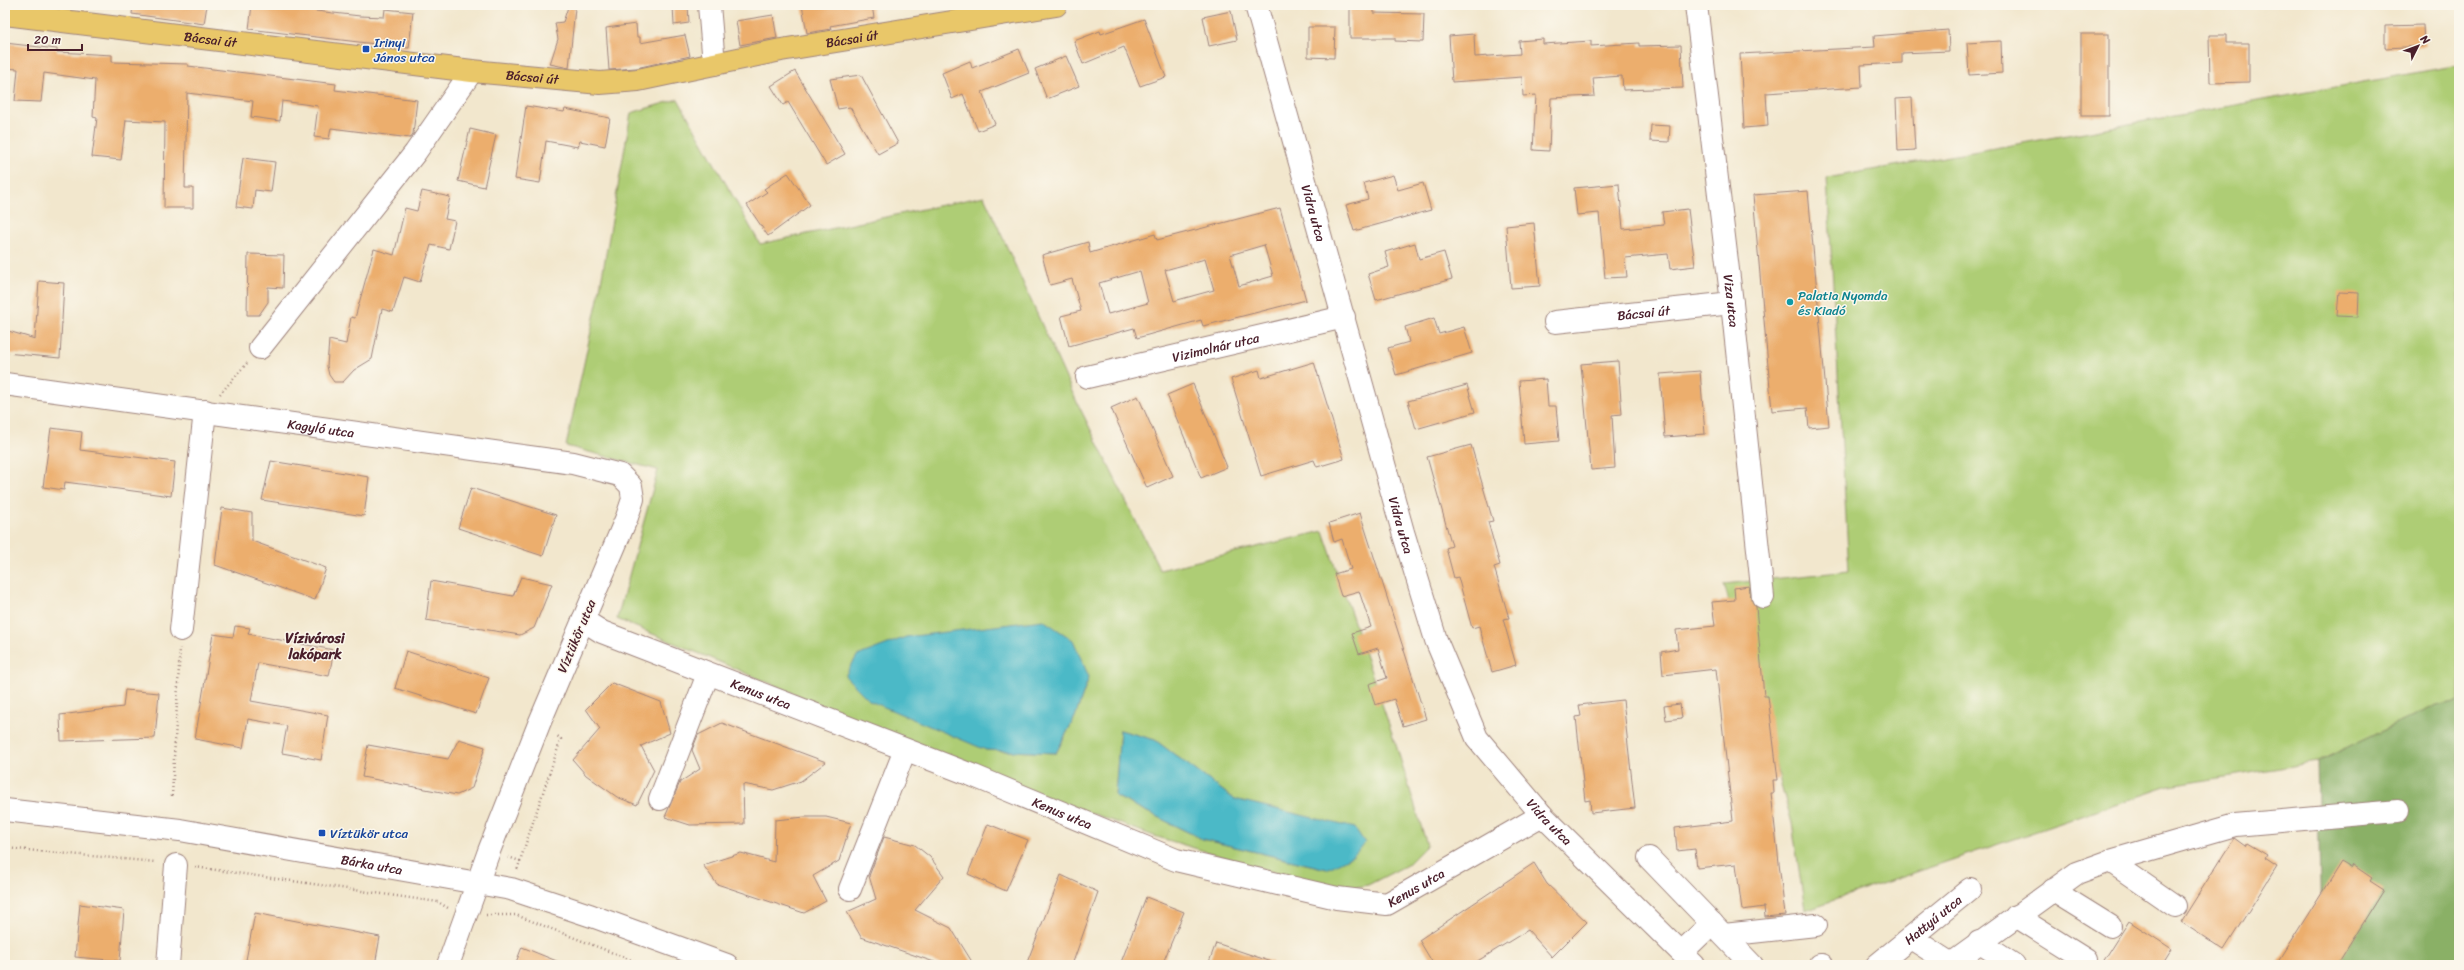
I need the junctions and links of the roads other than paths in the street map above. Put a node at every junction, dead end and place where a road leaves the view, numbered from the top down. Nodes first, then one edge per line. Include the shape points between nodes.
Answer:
1 (709, 5) edge
2 (1056, 5) edge
3 (1256, 5) edge
4 (1696, 5) edge
5 (5, 14) edge
6 (714, 64) junction
7 (472, 72) junction
8 (1732, 303) junction
9 (1344, 317) junction
10 (1554, 322) dead end
11 (260, 348) road end
12 (1087, 377) dead end
13 (5, 384) edge
14 (205, 410) junction
15 (631, 486) joint
16 (1763, 597) dead end
17 (583, 620) junction
18 (181, 630) road end
19 (708, 674) junction
20 (905, 750) junction
21 (660, 799) dead end
22 (5, 810) edge
23 (2398, 811) dead end
24 (1542, 815) junction
25 (1649, 858) dead end
26 (2110, 861) junction
27 (176, 865) road end
28 (479, 883) junction
29 (850, 888) dead end
30 (1970, 889) dead end
31 (2052, 890) junction
32 (2175, 906) dead end
33 (2016, 916) junction
34 (1816, 925) dead end
35 (2110, 926) dead end
36 (1718, 929) junction
37 (1911, 938) junction
38 (1979, 942) junction
39 (1688, 959) edge
40 (2086, 960) dead end
41 (1952, 964) edge
42 (168, 965) edge
43 (448, 965) edge
44 (727, 965) edge
45 (1752, 965) edge
46 (1877, 965) edge
47 (2014, 965) edge

1 - 6 street
2 - 6 main road, Bácsai út via 781,50
3 - 9 street, Vidra utca
4 - 8 street, Viza utca
5 - 7 main road, Bácsai út
6 - 7 main road, Bácsai út via 638,80 600,83
7 - 11 street via 415,153
8 - 10 street, Bácsai út
8 - 16 street, Viza utca
9 - 12 street, Vizimolnár utca
9 - 24 street, Vidra utca via 1403,532 1436,640 1477,738
13 - 14 street, Kagyló utca
14 - 15 street, Kagyló utca via 573,463 620,475
14 - 18 street
15 - 17 street, Víztükör utca via 632,499 627,517
17 - 19 street, Kenus utca via 602,632
17 - 28 street, Víztükör utca via 489,851
19 - 20 street, Kenus utca
19 - 21 street
20 - 24 street, Kenus utca via 1176,860 1337,898 1388,904
20 - 29 street
22 - 28 street, Bárka utca via 180,830 430,877
23 - 26 street via 2235,825
24 - 39 street, Vidra utca
25 - 36 street
26 - 31 street via 2076,873
26 - 32 street
27 - 42 street
28 - 43 street, Víztükör utca
28 - 44 street, Bárka utca via 519,892 592,916
30 - 37 street, Hattyú utca
31 - 33 street
31 - 35 street
33 - 38 street
33 - 40 street
34 - 36 street
36 - 39 street
36 - 45 street
37 - 41 street
37 - 46 street, Hattyú utca
38 - 41 street
38 - 47 street

